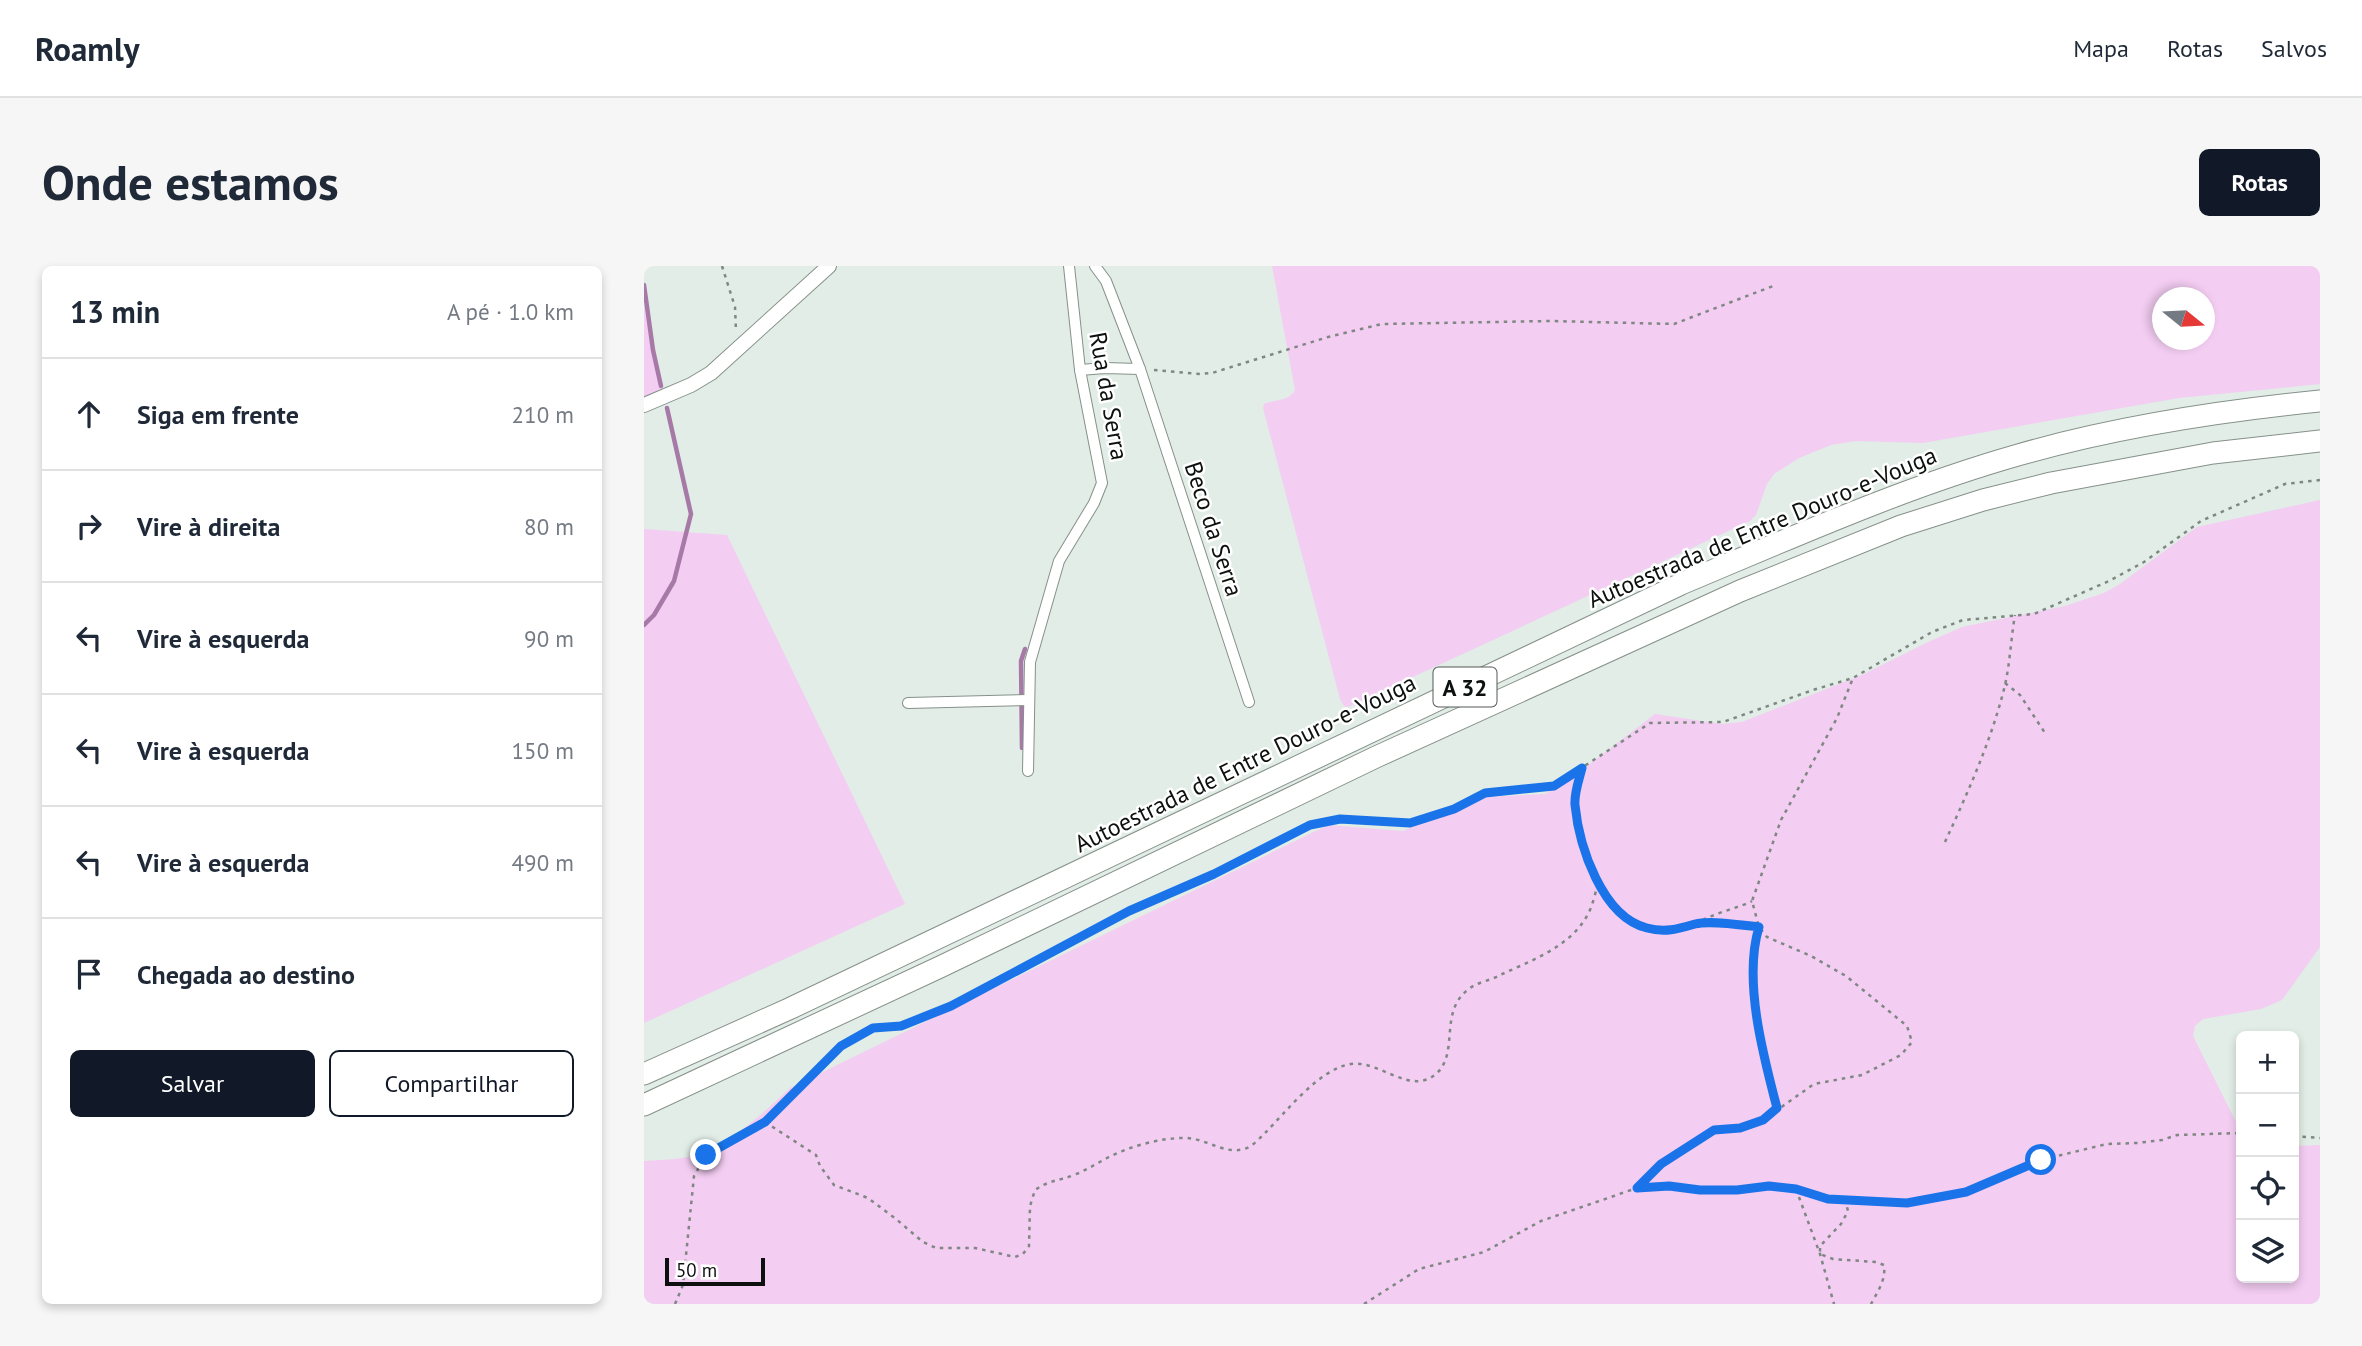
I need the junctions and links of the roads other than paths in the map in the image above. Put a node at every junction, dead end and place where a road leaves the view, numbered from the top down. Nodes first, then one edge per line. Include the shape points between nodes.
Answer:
1 (830, 266) edge
2 (1069, 266) edge
3 (1094, 266) edge
4 (1140, 369) junction
5 (1080, 370) junction
6 (2320, 401) edge
7 (644, 405) edge
8 (2320, 441) edge
9 (1029, 700) junction
10 (1249, 702) dead end
11 (908, 703) dead end
12 (1028, 771) dead end
13 (644, 1074) edge
14 (644, 1105) edge

1 - 7 street via 711,373
2 - 5 street, Rua da Serra
3 - 4 street, Beco da Serra via 1106,281
4 - 5 street
4 - 10 street, Beco da Serra
5 - 9 street, Rua da Serra via 1102,483 1059,562 1030,662
6 - 13 highway, Autoestrada de Entre Douro-e-Vouga / A 32 via 2165,423 2018,455 1787,540 1657,596 791,1009
8 - 14 highway, Autoestrada de Entre Douro-e-Vouga / A 32 via 2213,453 2051,483 1901,526 1740,591 1400,746
9 - 11 street
9 - 12 street, Rua da Serra

